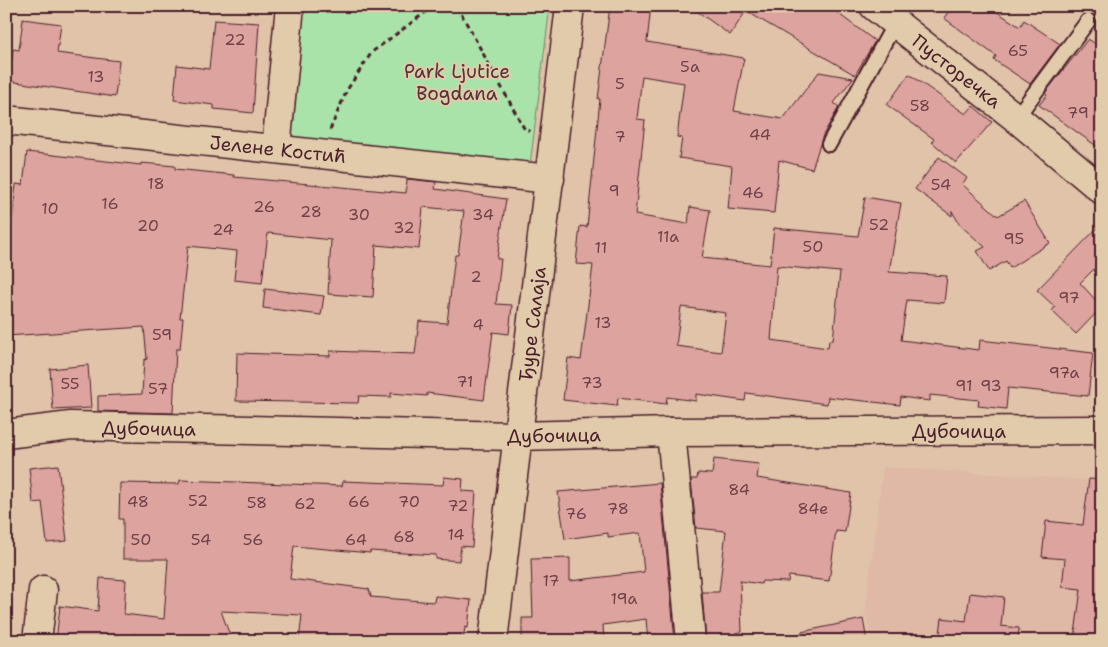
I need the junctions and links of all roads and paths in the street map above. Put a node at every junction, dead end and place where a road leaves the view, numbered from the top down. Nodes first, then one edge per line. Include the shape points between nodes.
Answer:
1 (290, 6) edge
2 (434, 6) edge
3 (457, 6) edge
4 (570, 6) edge
5 (885, 14) edge
6 (1088, 20) dead end
7 (1016, 118) junction
8 (6, 120) edge
9 (525, 130) dead end
10 (829, 144) dead end
11 (276, 149) junction
12 (320, 153) junction
13 (550, 179) junction
14 (1102, 190) edge
15 (1102, 430) edge
16 (671, 432) junction
17 (6, 434) edge
18 (517, 436) junction
19 (43, 590) dead end
20 (37, 641) edge
21 (494, 641) edge
22 (691, 641) edge

1 - 11 street
2 - 12 path via 372,52 346,90
3 - 9 path
4 - 13 street, Ђуре Салаја
5 - 7 street, Пусторечка
5 - 10 lane
6 - 7 lane, Пусторечка
7 - 14 street, Пусторечка
8 - 11 street, Јелене Костић
11 - 12 street, Јелене Костић
12 - 13 street, Јелене Костић
13 - 18 street, Ђуре Салаја
15 - 16 street, Дубочица
16 - 18 street, Дубочица
16 - 22 street
17 - 18 street, Дубочица via 71,426
18 - 21 street, Ђуре Салаја
19 - 20 street

